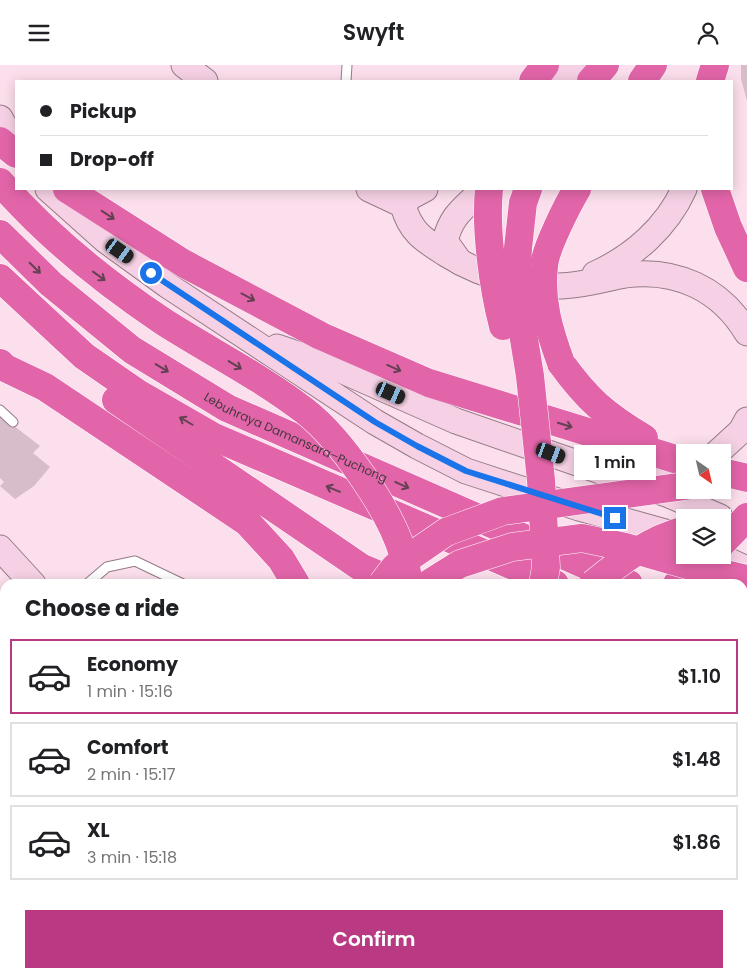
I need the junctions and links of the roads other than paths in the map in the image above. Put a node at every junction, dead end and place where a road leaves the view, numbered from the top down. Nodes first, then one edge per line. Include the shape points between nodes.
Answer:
1 (184, 65) edge
2 (347, 65) edge
3 (545, 65) edge
4 (575, 65) edge
5 (605, 65) edge
6 (653, 65) edge
7 (709, 65) edge
8 (715, 65) edge
9 (204, 80) edge
10 (346, 80) edge
11 (534, 80) edge
12 (563, 80) edge
13 (592, 80) edge
14 (643, 80) edge
15 (705, 80) edge
16 (710, 80) edge
17 (0, 118) edge
18 (0, 141) edge
19 (15, 144) edge
20 (15, 154) edge
21 (0, 183) edge
22 (49, 190) edge
23 (69, 190) edge
24 (371, 190) edge
25 (423, 190) edge
26 (528, 190) edge
27 (576, 190) edge
28 (684, 190) edge
29 (715, 190) edge
30 (477, 191) edge
31 (403, 205) junction
32 (0, 234) edge
33 (461, 264) junction
34 (747, 268) edge
35 (0, 278) edge
36 (526, 284) junction
37 (0, 298) edge
38 (747, 333) edge
39 (244, 335) junction
40 (0, 342) edge
41 (0, 363) edge
42 (45, 387) junction
43 (0, 410) edge
44 (534, 412) junction
45 (747, 419) edge
46 (14, 422) dead end
47 (726, 444) edge
48 (676, 458) edge
49 (676, 460) edge
50 (676, 464) edge
51 (604, 472) junction
52 (731, 474) edge
53 (747, 478) edge
54 (731, 480) edge
55 (676, 487) edge
56 (700, 509) edge
57 (747, 516) edge
58 (731, 518) edge
59 (731, 522) edge
60 (747, 526) edge
61 (676, 533) edge
62 (731, 533) edge
63 (676, 536) edge
64 (0, 549) edge
65 (747, 558) edge
66 (731, 562) edge
67 (698, 564) edge
68 (747, 569) edge
69 (375, 578) edge
70 (28, 579) edge
71 (93, 579) edge
72 (173, 579) edge
73 (293, 579) edge
74 (408, 579) edge
75 (436, 579) edge
76 (543, 579) edge
77 (544, 579) edge
78 (599, 579) edge
79 (618, 579) edge
80 (682, 579) edge
81 (705, 579) edge
82 (747, 579) edge

1 - 9 main road
2 - 10 lane
3 - 11 highway
4 - 12 main road
5 - 13 highway
6 - 14 highway
7 - 15 main road
8 - 16 highway
17 - 19 main road
18 - 20 highway
21 -> 74 highway, bridge via 27,213 94,273 307,413 344,452 381,505 402,553
22 - 39 main road via 105,240
23 -> 49 highway via 183,263 330,340 429,383
24 - 31 main road
25 - 31 main road
26 - 44 highway, bridge via 521,221 516,290
27 - 48 highway, bridge via 566,207 544,264 546,321 561,363 583,394 612,419
28 - 36 main road via 658,229 619,261 588,277
29 - 34 highway
30 - 33 main road via 449,224 445,241
30 - 44 highway, bridge via 487,208 501,318 518,378
31 - 33 main road via 409,225 416,233
32 -> 79 highway, Lebuhraya Damansara–Puchong via 51,284 132,351 227,408
33 - 36 main road via 502,280
76 -> 35 highway via 212,436 139,394 84,356
36 - 38 main road via 575,285 651,273 674,276 693,282 726,305
37 - 69 highway via 55,355 88,381
39 - 51 main road via 326,364 456,421
39 - 63 main road via 375,422 466,471
40 - 42 highway
41 - 42 highway
42 - 73 highway via 247,522 281,559
43 - 46 lane
44 - 77 highway, bridge via 541,480
45 - 47 main road via 741,431
50 - 51 main road
51 - 56 main road
52 - 53 highway
53 - 54 highway
55 - 69 highway, bridge via 503,511 446,531
57 - 58 highway
57 - 62 highway, bridge
59 - 60 main road
61 - 78 highway, bridge via 627,556
64 - 70 main road
65 - 81 highway
66 - 68 main road
67 - 80 highway
71 - 72 lane via 107,567 135,561
75 - 82 highway, bridge via 460,564 512,547 582,539

